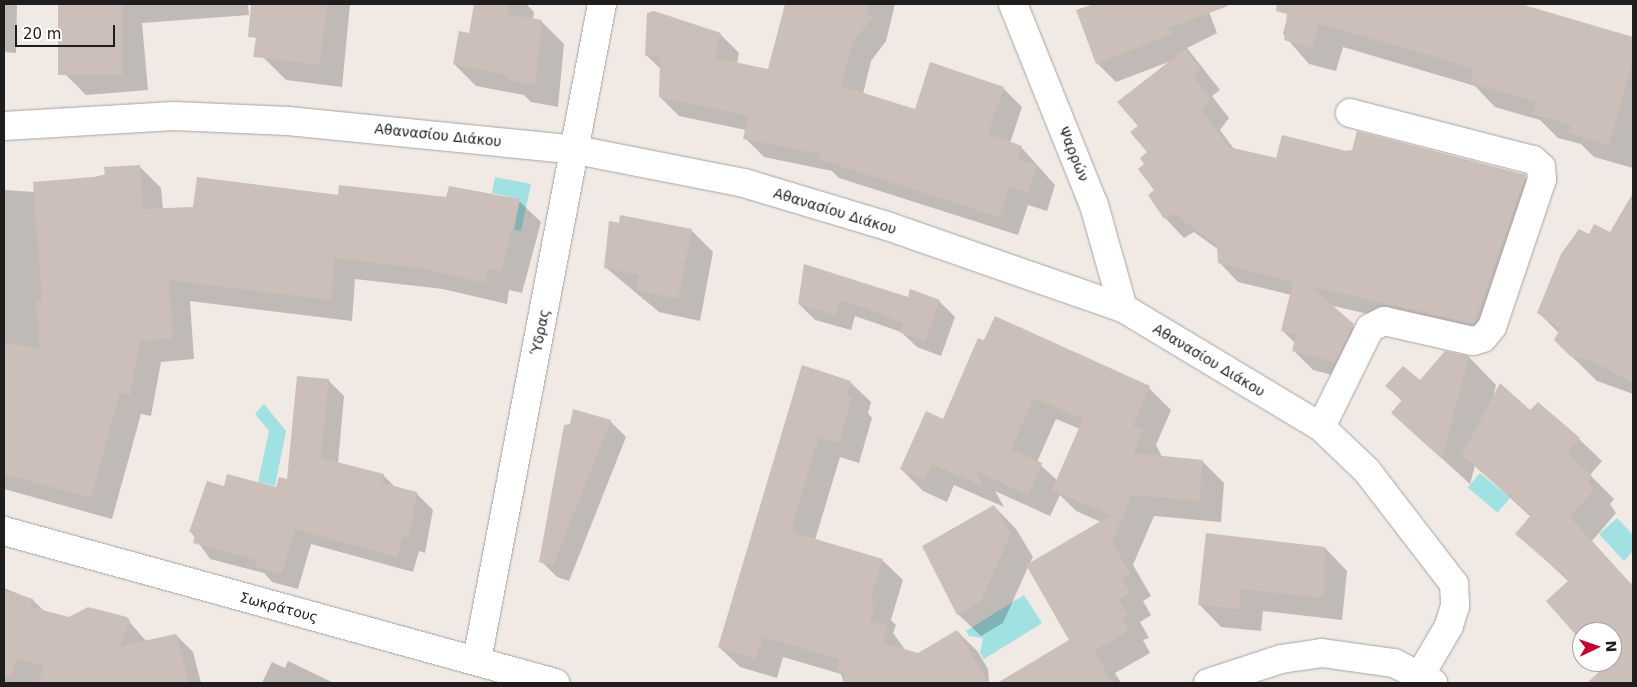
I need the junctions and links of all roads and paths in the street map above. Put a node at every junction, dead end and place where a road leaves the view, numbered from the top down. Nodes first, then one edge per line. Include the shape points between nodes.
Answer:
1 (602, 4) edge
2 (1014, 4) edge
3 (1350, 113) dead end
4 (4, 126) edge
5 (576, 150) junction
6 (1123, 308) junction
7 (1321, 427) junction
8 (4, 531) edge
9 (476, 660) junction
10 (501, 676) edge
11 (1427, 679) edge
12 (555, 683) edge
13 (1208, 683) edge

1 - 5 street, Ύδρας
2 - 6 street, Ψαρρών via 1094,205
3 - 7 street via 1533,160 1541,167 1542,180 1492,328 1483,338 1473,341 1384,321 1370,328
4 - 5 street, Αθανασίου Διάκου via 174,116 288,121
5 - 6 street, Αθανασίου Διάκου via 744,183 886,226
5 - 9 street, Ύδρας
6 - 7 street, Αθανασίου Διάκου
7 - 11 street, Αθανασίου Διάκου via 1367,471 1454,584 1455,606
8 - 9 street, Σωκράτους
9 - 10 street, Σωκράτους
10 - 12 street, Σωκράτους
11 - 13 street via 1358,655 1322,653 1281,659

